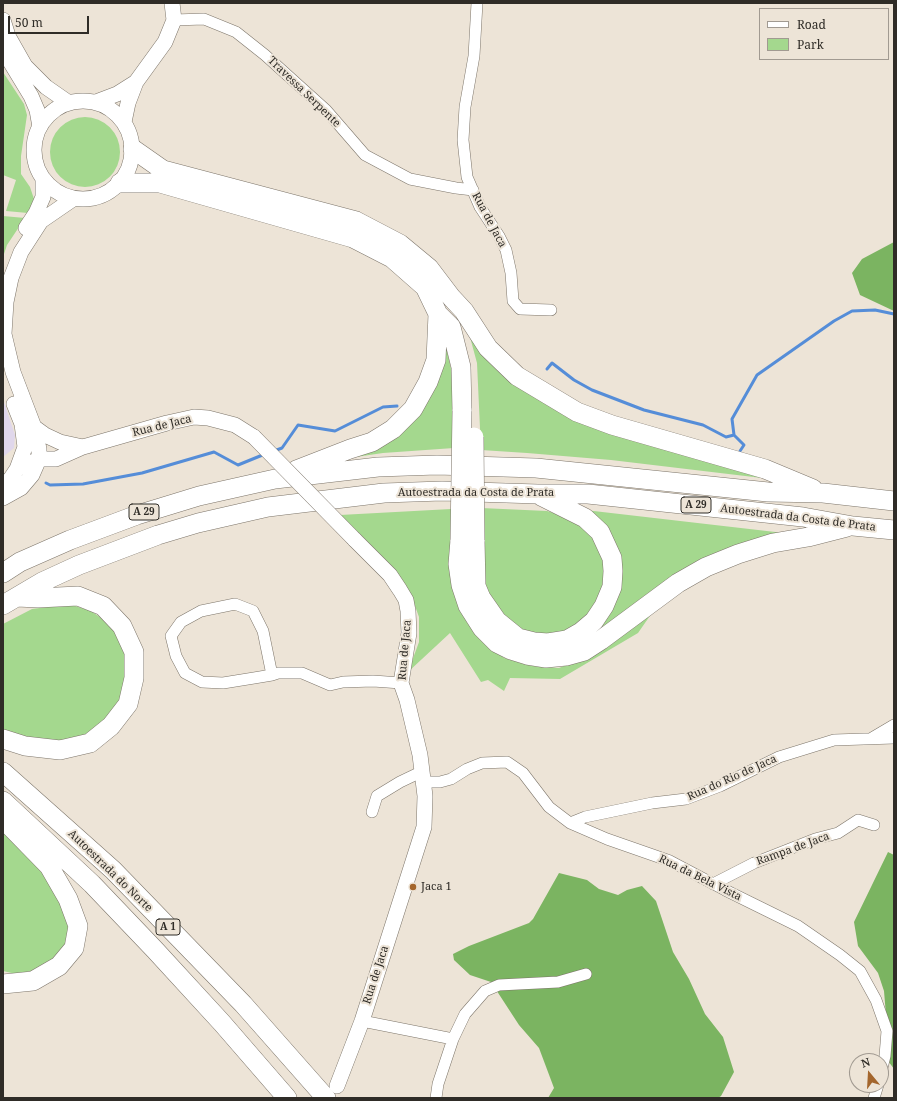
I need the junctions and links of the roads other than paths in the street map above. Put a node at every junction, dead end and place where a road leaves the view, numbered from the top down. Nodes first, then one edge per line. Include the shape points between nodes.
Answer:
1 (172, 3) edge
2 (477, 3) edge
3 (3, 20) edge
4 (174, 20) junction
5 (3, 50) edge
6 (136, 82) junction
7 (96, 102) junction
8 (69, 103) junction
9 (124, 122) junction
10 (40, 127) junction
11 (133, 149) junction
12 (43, 179) junction
13 (120, 183) junction
14 (473, 190) junction
15 (73, 199) junction
16 (3, 271) edge
17 (451, 297) junction
18 (551, 310) dead end
19 (438, 314) junction
20 (3, 371) edge
21 (468, 411) junction
22 (34, 427) junction
23 (25, 447) junction
24 (83, 447) junction
25 (39, 459) junction
26 (18, 469) junction
27 (274, 479) junction
28 (3, 486) edge
29 (538, 494) junction
30 (823, 494) junction
31 (3, 498) edge
32 (894, 501) edge
33 (854, 526) junction
34 (894, 530) edge
35 (467, 540) junction
36 (11, 563) edge
37 (3, 573) edge
38 (10, 601) edge
39 (272, 674) junction
40 (401, 683) junction
41 (894, 725) edge
42 (3, 738) edge
43 (894, 738) edge
44 (870, 739) junction
45 (3, 772) edge
46 (424, 777) junction
47 (3, 801) edge
48 (372, 812) dead end
49 (3, 819) edge
50 (570, 823) junction
51 (874, 825) dead end
52 (713, 884) junction
53 (586, 974) dead end
54 (3, 984) edge
55 (362, 1021) junction
56 (453, 1039) junction
57 (885, 1053) edge
58 (332, 1092) edge
59 (287, 1098) edge
60 (436, 1098) edge

1 - 4 street
2 - 14 street, Rua de Jaca via 474,56 465,107 463,140 467,178
3 - 8 street via 8,36 25,66 46,87
4 - 6 street via 165,42
4 - 14 street, Travessa Serpente via 204,19 236,32 265,54 326,110 365,154 410,179
5 - 10 street via 31,96
6 - 7 street via 117,94
6 - 9 street
7 - 8 street
7 - 9 street via 112,110
8 - 10 street via 52,112
9 - 11 street via 131,135
10 - 12 street via 35,140 34,154
11 - 13 street via 132,162
11 - 17 highway via 163,170 356,221 400,244 429,268
12 - 15 street via 51,188
12 - 16 street via 43,197 36,213 11,250
13 - 15 street via 99,197
13 - 19 highway via 160,183 353,238 392,258 425,287
14 - 18 street, Rua de Jaca via 480,207 506,250 513,301 520,308
15 - 22 street via 41,221 21,252 11,278 6,302 4,334 12,372
17 - 21 highway via 468,342 472,369
17 - 30 highway via 464,311 488,348 517,376 576,412 765,469
19 - 21 highway via 451,327
19 - 27 highway via 436,360 428,382 413,409 393,429 372,442
20 - 23 street via 22,424
21 - 35 highway, bridge
22 - 24 street, Rua de Jaca via 60,442
22 - 25 street via 40,449
23 - 25 street
23 - 26 street
24 - 25 street, Rua de Jaca via 56,459
24 - 40 street, Rua de Jaca, bridge via 194,417 220,420 235,425 254,437 390,575 406,600 409,633
25 - 26 street, Rua de Jaca
25 - 31 street via 32,475 21,488
26 - 28 street
27 - 30 highway, Autoestrada da Costa de Prata / A 29 via 378,467 437,465 536,468 768,492
27 - 36 highway, Autoestrada da Costa de Prata / A 29 via 198,496 137,515
29 - 33 highway, Autoestrada da Costa de Prata / A 29 via 588,494 803,517
29 - 35 highway via 585,518 600,532 612,558 612,587 594,621 581,632 566,640 548,643 518,638 497,621 481,598 476,586
29 - 38 highway, Autoestrada da Costa de Prata / A 29 via 442,491 384,493 268,507 198,523 115,550 42,582
30 - 32 highway, Autoestrada da Costa de Prata / A 29
33 - 34 highway, Autoestrada da Costa de Prata / A 29
33 - 35 highway via 773,543 738,554 678,583 584,650 566,656 546,658 511,650 497,643 482,628 468,606 461,584 458,564
36 - 37 highway, Autoestrada da Costa de Prata / A 29
38 - 42 highway via 78,596 103,606 122,626 134,652 134,678 128,704 111,726 90,743 60,750 25,746
39 - 39 street via 223,683 202,682 185,673 176,656 171,636 180,622 201,611 235,604 253,611 263,631
39 - 40 street via 302,674 330,685 373,681
40 - 46 street, Rua de Jaca
41 - 44 street
43 - 44 street, Rua do Rio de Jaca
44 - 50 street, Rua do Rio de Jaca via 834,740 779,757 720,786 686,799 652,803 585,817
45 - 58 highway, Autoestrada do Norte / A 1 via 113,870
46 - 48 street via 400,782 377,796
46 - 50 street, Rua da Bela Vista via 440,782 482,763 507,762 522,773 549,808
46 - 55 street, Rua de Jaca via 424,827
47 - 59 highway, Autoestrada do Norte / A 1 via 92,884 222,1023
49 - 54 highway via 49,866 68,899 78,926 74,948 59,966 33,981
50 - 52 street, Rua da Bela Vista via 606,839 670,861
51 - 52 street, Rampa de Jaca via 858,820 838,833 815,839 754,863
52 - 57 street, Rua da Bela Vista via 798,926 840,954 860,971 876,1000 887,1031
53 - 56 street via 558,982 499,985 485,991 465,1014
55 - 56 street
55 - 58 street, Rua de Jaca
56 - 60 street

